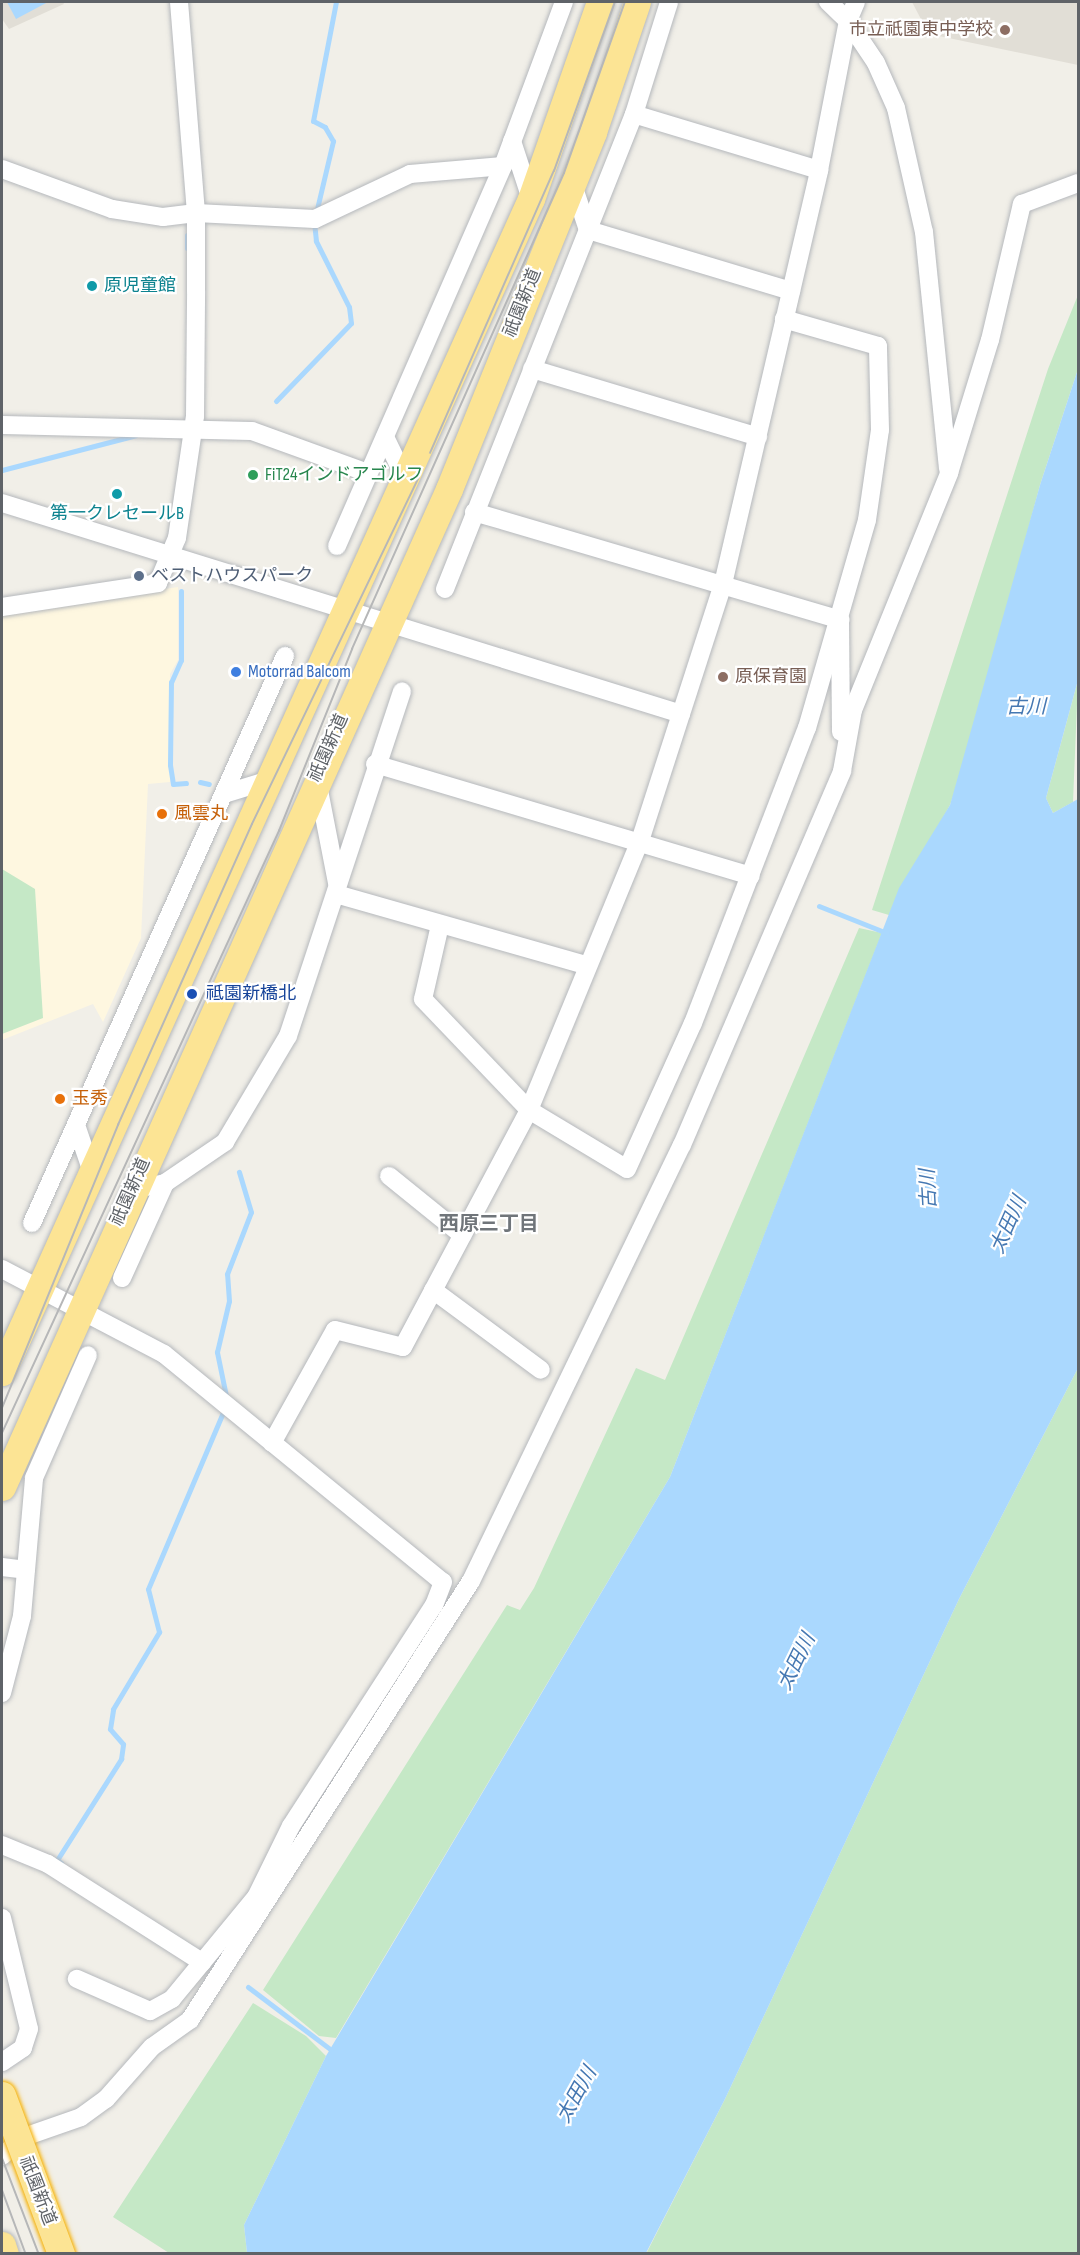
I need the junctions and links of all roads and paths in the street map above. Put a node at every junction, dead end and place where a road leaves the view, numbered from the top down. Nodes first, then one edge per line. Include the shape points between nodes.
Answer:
1 (179, 2) edge
2 (564, 2) edge
3 (600, 2) edge
4 (637, 2) edge
5 (669, 2) edge
6 (828, 2) edge
7 (856, 2) edge
8 (848, 21) junction
9 (634, 114) junction
10 (512, 141) junction
11 (503, 166) junction
12 (2, 169) edge
13 (819, 170) junction
14 (572, 182) junction
15 (1078, 183) edge
16 (531, 199) junction
17 (196, 213) junction
18 (588, 231) junction
19 (791, 291) junction
20 (784, 319) junction
21 (531, 369) junction
22 (2, 424) edge
23 (193, 428) junction
24 (385, 436) junction
25 (758, 437) junction
26 (368, 473) junction
27 (948, 473) junction
28 (488, 476) junction
29 (406, 480) junction
30 (448, 489) junction
31 (2, 503) edge
32 (474, 512) junction
33 (337, 546) dead end
34 (167, 557) junction
35 (723, 584) junction
36 (445, 589) dead end
37 (2, 607) edge
38 (344, 613) junction
39 (840, 620) junction
40 (386, 627) junction
41 (285, 656) dead end
42 (402, 691) dead end
43 (681, 714) junction
44 (375, 764) junction
45 (842, 771) junction
46 (316, 776) junction
47 (266, 781) junction
48 (224, 794) junction
49 (640, 842) junction
50 (751, 876) junction
51 (337, 890) junction
52 (440, 925) junction
53 (588, 966) junction
54 (529, 1110) junction
55 (76, 1125) junction
56 (92, 1172) junction
57 (389, 1176) dead end
58 (165, 1183) junction
59 (132, 1190) junction
60 (32, 1222) dead end
61 (462, 1235) junction
62 (2, 1269) edge
63 (122, 1278) dead end
64 (40, 1288) junction
65 (433, 1290) junction
66 (80, 1305) junction
67 (88, 1355) dead end
68 (541, 1370) dead end
69 (2, 1372) edge
70 (272, 1443) junction
71 (2, 1487) edge
72 (2, 1567) edge
73 (26, 1570) junction
74 (2, 1694) edge
75 (2, 1845) edge
76 (2, 1918) edge
77 (202, 1962) junction
78 (77, 1979) dead end
79 (2, 2062) edge
80 (2, 2095) edge
81 (2, 2156) edge
82 (2, 2245) edge
83 (5, 2253) edge
84 (61, 2253) edge

1 - 17 street
2 - 10 street
3 - 16 highway, 祇園新道
4 - 14 highway, 祇園新道
5 - 9 street
6 - 8 street
7 - 8 street
8 - 13 street
8 - 27 street via 876,63 896,108 934,303
9 - 13 street
9 - 18 street
10 - 11 street
10 - 16 street
11 - 17 street via 410,174 315,219
11 - 24 street
12 - 17 street via 112,209 163,217
13 - 19 street
14 - 18 street
14 - 30 highway, 祇園新道
15 - 27 street via 1022,204 990,340
16 - 29 highway, 祇園新道
17 - 23 street
18 - 19 street
18 - 21 street
19 - 20 street
20 - 25 street
20 - 39 street via 878,345 880,430 867,520
21 - 25 street
21 - 28 street
22 - 23 street
23 - 26 street via 252,431
23 - 34 street via 177,538
24 - 26 street
24 - 29 street
25 - 35 street
26 - 33 street
27 - 45 street via 853,710
28 - 30 street
28 - 32 street
29 - 38 highway, 祇園新道
30 - 40 highway, 祇園新道
31 - 34 street
32 - 35 street
32 - 36 street
34 - 37 street via 158,583
34 - 38 street
35 - 39 street
35 - 43 street
38 - 40 street
38 - 47 highway, 祇園新道
39 - 45 street
39 - 50 street via 807,728
40 - 43 street
40 - 46 highway, 祇園新道
41 - 48 street
42 - 44 street
43 - 49 street
44 - 49 street
44 - 51 street
45 - 81 street via 663,1186 471,1581 190,2020 152,2047 106,2099 81,2117 24,2137
46 - 51 street
46 - 59 highway, 祇園新道
47 - 48 street
47 - 56 highway, 祇園新道
48 - 55 street
49 - 50 street
49 - 53 street
50 - 54 street via 627,1169
51 - 52 street
51 - 58 street via 288,1036 250,1105 219,1148
52 - 53 street
52 - 54 street via 423,999
53 - 54 street
54 - 61 street
55 - 56 street
55 - 60 street
56 - 64 highway, 祇園新道
57 - 61 street
58 - 59 street
58 - 63 street
59 - 66 highway, 祇園新道
61 - 65 street
62 - 64 street
64 - 66 street
64 - 69 highway, 祇園新道
65 - 68 street
65 - 70 street via 403,1347 335,1330
66 - 70 street via 164,1354
66 - 71 highway, 祇園新道
67 - 73 street via 34,1478
70 - 77 street via 443,1582 434,1605 291,1826 256,1897
72 - 73 street
73 - 74 street via 22,1616
75 - 77 street via 48,1864
76 - 79 street via 29,2029 23,2048
77 - 78 street via 172,1998 150,2011
80 - 84 highway, 祇園新道, bridge
82 - 83 highway

